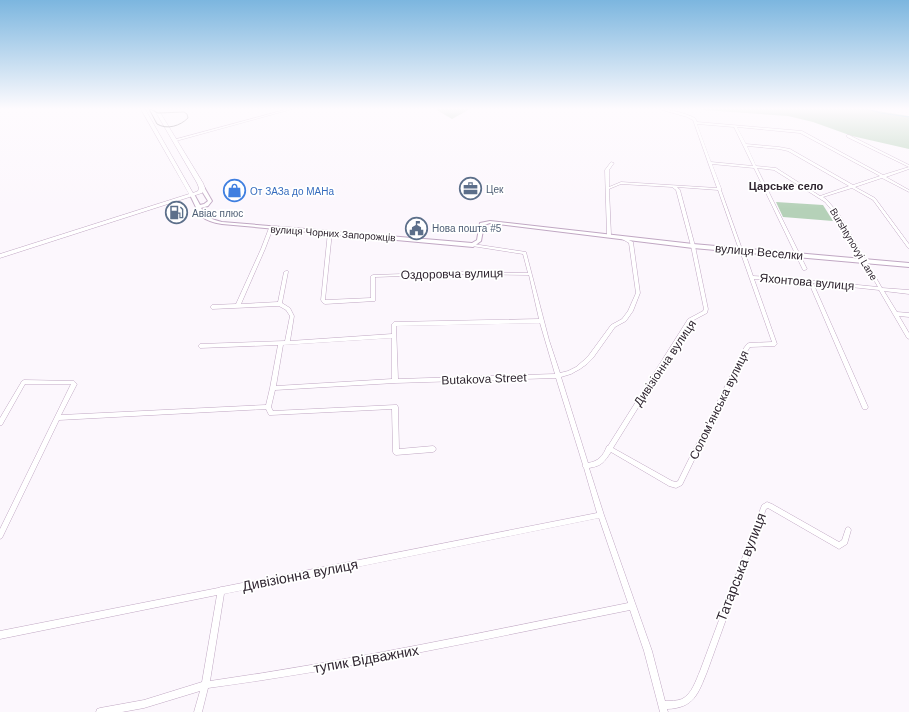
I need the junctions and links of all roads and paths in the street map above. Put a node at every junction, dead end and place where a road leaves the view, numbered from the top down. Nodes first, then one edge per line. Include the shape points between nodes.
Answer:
1 (162, 142) edge
2 (176, 142) edge
3 (703, 142) edge
4 (743, 142) edge
5 (820, 142) edge
6 (860, 142) edge
7 (744, 145) junction
8 (178, 146) junction
9 (166, 149) junction
10 (612, 163) dead end
11 (711, 163) junction
12 (755, 166) junction
13 (909, 167) edge
14 (883, 177) junction
15 (674, 187) junction
16 (853, 187) junction
17 (202, 188) junction
18 (607, 189) junction
19 (720, 189) junction
20 (909, 191) edge
21 (192, 195) junction
22 (820, 197) junction
23 (199, 207) junction
24 (271, 228) junction
25 (330, 232) junction
26 (609, 235) junction
27 (620, 237) junction
28 (473, 245) junction
29 (693, 246) junction
30 (909, 246) edge
31 (741, 250) junction
32 (799, 255) junction
33 (0, 256) edge
34 (865, 261) junction
35 (909, 264) edge
36 (805, 269) dead end
37 (286, 272) dead end
38 (530, 274) junction
39 (753, 277) junction
40 (811, 283) junction
41 (880, 289) junction
42 (909, 292) edge
43 (280, 304) junction
44 (238, 306) junction
45 (212, 307) dead end
46 (895, 314) junction
47 (909, 315) edge
48 (541, 321) junction
49 (394, 336) junction
50 (909, 337) edge
51 (284, 343) junction
52 (200, 346) dead end
53 (558, 376) junction
54 (395, 381) junction
55 (273, 388) junction
56 (268, 407) junction
57 (865, 407) dead end
58 (58, 418) junction
59 (0, 423) edge
60 (609, 448) junction
61 (433, 449) dead end
62 (585, 466) junction
63 (601, 515) junction
64 (848, 530) dead end
65 (0, 536) edge
66 (221, 590) junction
67 (632, 606) junction
68 (0, 635) edge
69 (205, 685) junction
70 (664, 708) edge
71 (100, 712) edge
72 (198, 712) edge

1 - 9 main road, вулиця Чорних Запорожців
2 - 8 main road
3 - 11 street, Соломʼянська вулиця
4 - 7 street
5 - 14 street
6 - 13 street
7 - 12 street
7 - 16 street via 789,150
8 - 9 main road
8 - 17 main road
9 - 21 main road, вулиця Чорних Запорожців
10 - 18 street via 607,170
11 - 12 street, Burshtynovyi Lane
11 - 19 street, Соломʼянська вулиця
12 - 22 street, Burshtynovyi Lane via 775,169
12 - 32 street
13 - 14 street
14 - 16 street
14 - 20 street
15 - 18 street via 621,183
15 - 19 street
15 - 29 street via 678,190
16 - 22 street
16 - 30 street via 874,199
17 - 21 main road via 200,192
17 - 23 street via 210,201
18 - 26 street
19 - 31 street, Соломʼянська вулиця
21 - 23 street, вулиця Чорних Запорожців
21 - 33 main road
22 - 34 street, Burshtynovyi Lane via 832,207
23 - 24 street, вулиця Чорних Запорожців via 203,216 212,221
24 - 25 street, вулиця Чорних Запорожців
24 - 44 street
25 - 28 street, вулиця Чорних Запорожців
25 - 38 street, Оздоровча вулиця via 324,301 373,300 373,276
26 - 27 street, вулиця Веселки
26 - 28 street via 490,222 482,224 479,241
27 - 29 street, вулиця Веселки
27 - 53 street, Butakova Street via 631,242 638,293 636,298 623,321 614,325 590,359 578,369
28 - 38 street, вулиця Чорних Запорожців via 525,253
29 - 31 street, вулиця Веселки
29 - 60 street, Дивізіонна вулиця via 706,312 690,320
31 - 32 street, вулиця Веселки
31 - 39 street, Соломʼянська вулиця
32 - 34 street, вулиця Веселки
32 - 36 street
34 - 35 street, вулиця Веселки
34 - 41 street, Burshtynovyi Lane
37 - 43 street
38 - 48 street
39 - 40 street, Яхонтова вулиця
39 - 60 street, Соломʼянська вулиця via 774,344 749,345 746,349 680,483 671,484
40 - 41 street, Яхонтова вулиця
40 - 57 street
41 - 42 street, Яхонтова вулиця
41 - 46 street, Burshtynovyi Lane
43 - 44 street
43 - 51 street via 292,316
44 - 45 street
46 - 47 street
46 - 50 street, Burshtynovyi Lane
48 - 49 street via 394,324
48 - 53 street
49 - 51 street
49 - 54 street
51 - 52 street
51 - 55 street
53 - 54 street, Butakova Street
53 - 62 street
54 - 55 street, Butakova Street
55 - 56 street
56 - 58 street
56 - 61 street via 271,413 394,407 396,452
58 - 59 street via 74,384 24,382
58 - 65 street
60 - 62 street, Дивізіонна вулиця via 596,464
62 - 63 street
63 - 66 street, Дивізіонна вулиця
63 - 67 street
64 - 70 street, Татарська вулиця via 845,542 839,546 770,506 764,507 691,698 678,706
66 - 68 street, Дивізіонна вулиця
66 - 69 street
67 - 69 street, тупик Відважних via 399,653
67 - 70 street
69 - 71 street, тупик Відважних via 144,704
69 - 72 street

